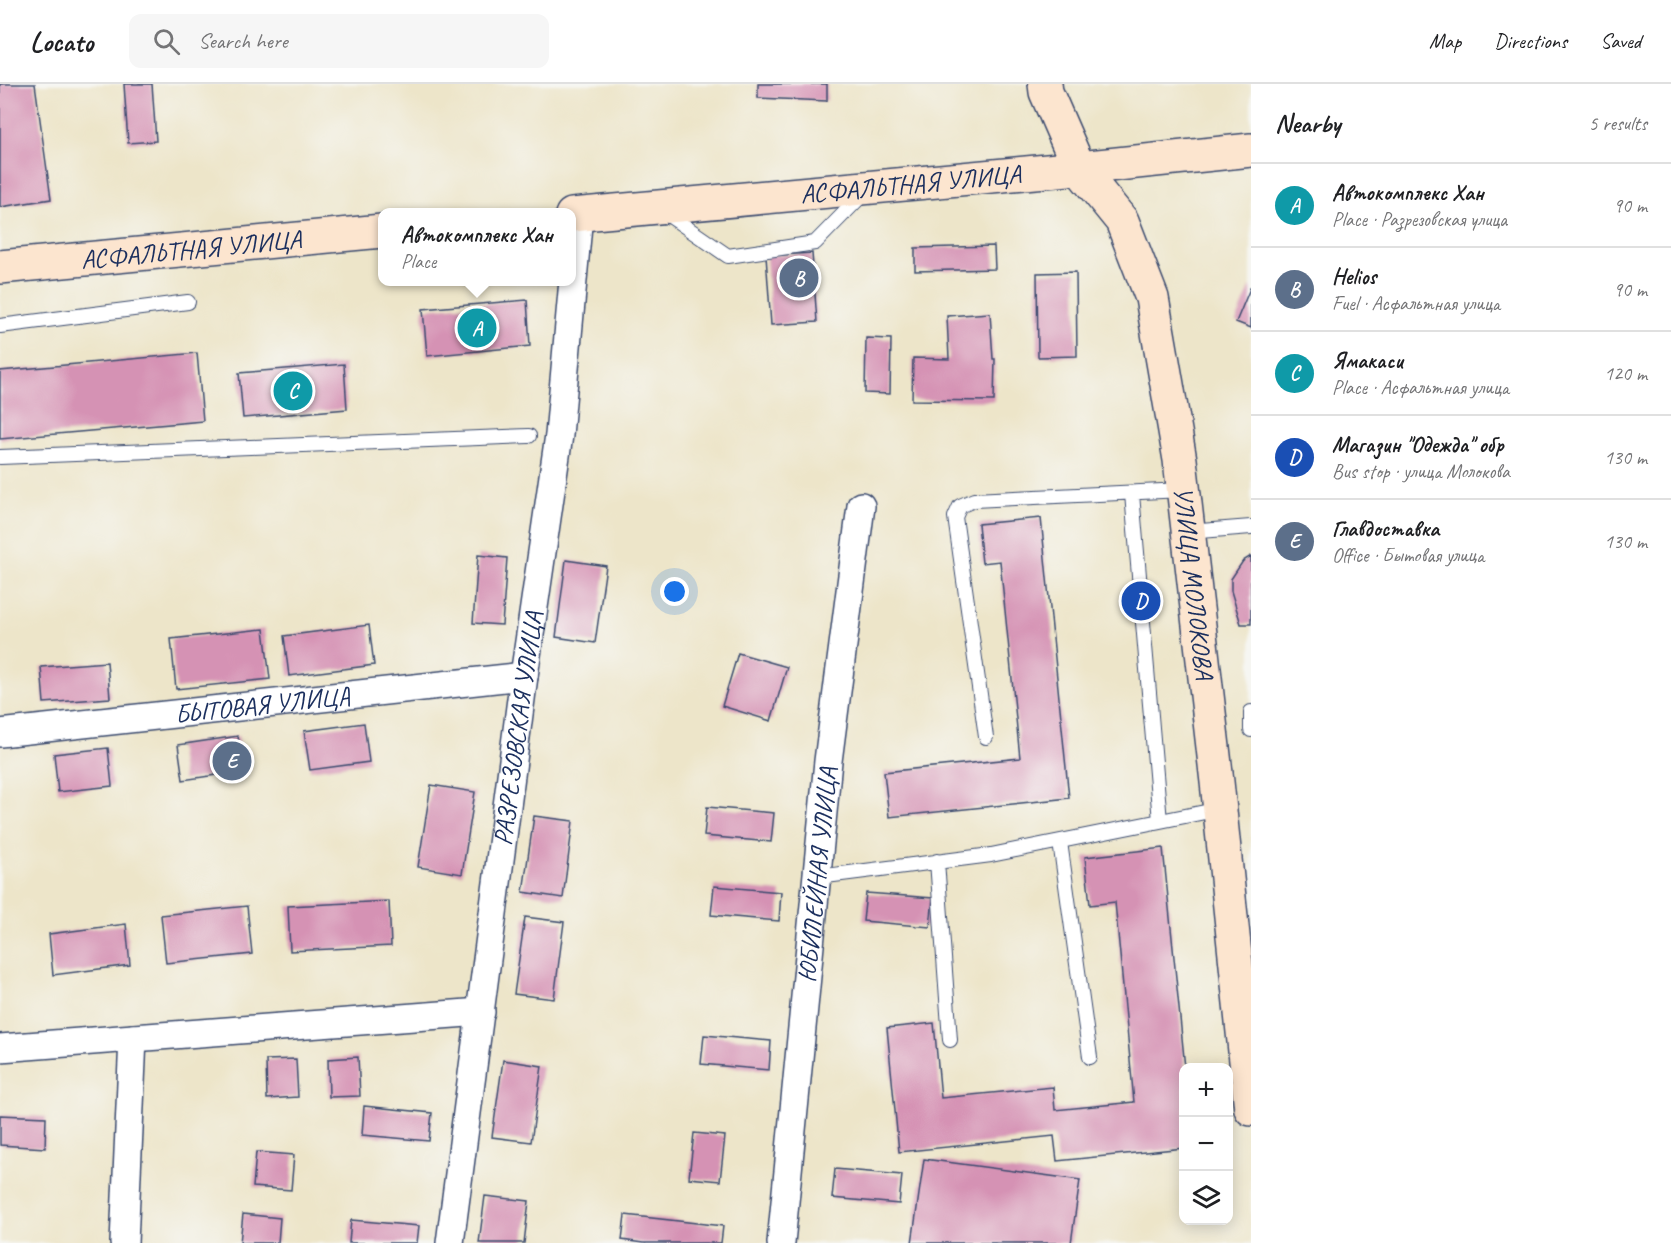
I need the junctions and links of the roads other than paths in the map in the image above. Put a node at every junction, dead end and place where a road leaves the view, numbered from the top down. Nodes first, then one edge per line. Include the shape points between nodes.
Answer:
1 (1045, 84) edge
2 (1251, 150) edge
3 (1079, 168) junction
4 (870, 187) junction
5 (658, 207) junction
6 (576, 214) edge
7 (378, 231) edge
8 (0, 267) edge
9 (570, 286) edge
10 (189, 302) dead end
11 (0, 326) edge
12 (530, 436) dead end
13 (0, 457) edge
14 (1183, 490) junction
15 (1132, 494) junction
16 (861, 507) dead end
17 (1251, 527) edge
18 (1188, 532) junction
19 (524, 676) junction
20 (1251, 712) edge
21 (1251, 730) edge
22 (0, 733) edge
23 (986, 737) dead end
24 (1220, 809) junction
25 (1160, 821) junction
26 (1060, 842) junction
27 (937, 861) junction
28 (818, 877) junction
29 (481, 1012) junction
30 (133, 1038) junction
31 (950, 1040) dead end
32 (0, 1048) edge
33 (1090, 1057) dead end
34 (1251, 1109) edge
35 (124, 1243) edge
36 (450, 1243) edge
37 (781, 1243) edge

1 - 3 street, УЛИЦА МОЛОКОВА
2 - 3 street, АСФАЛЬТНАЯ УЛИЦА
3 - 4 street, АСФАЛЬТНАЯ УЛИЦА
3 - 14 street, УЛИЦА МОЛОКОВА via 1122,220 1152,298
4 - 5 street, АСФАЛЬТНАЯ УЛИЦА
4 - 5 lane via 815,243 728,256
5 - 6 street, АСФАЛЬТНАЯ УЛИЦА
7 - 8 street, АСФАЛЬТНАЯ УЛИЦА
9 - 19 street, РАЗРЕЗОВСКАЯ УЛИЦА via 559,435
10 - 11 lane
12 - 13 lane
14 - 15 lane
14 - 18 street, УЛИЦА МОЛОКОВА
15 - 23 lane via 974,500 960,506 955,517
15 - 25 lane
16 - 28 street, ЮБИЛЕЙНАЯ УЛИЦА via 828,761
17 - 18 lane
18 - 24 street, УЛИЦА МОЛОКОВА
19 - 22 street, БЫТОВАЯ УЛИЦА
19 - 29 street, РАЗРЕЗОВСКАЯ УЛИЦА
20 - 21 lane
24 - 25 lane
24 - 34 street, УЛИЦА МОЛОКОВА
25 - 26 lane
26 - 27 lane
26 - 33 lane
27 - 28 lane
27 - 31 lane
28 - 37 street, ЮБИЛЕЙНАЯ УЛИЦА
29 - 30 street
29 - 36 street, РАЗРЕЗОВСКАЯ УЛИЦА
30 - 32 street
30 - 35 street

